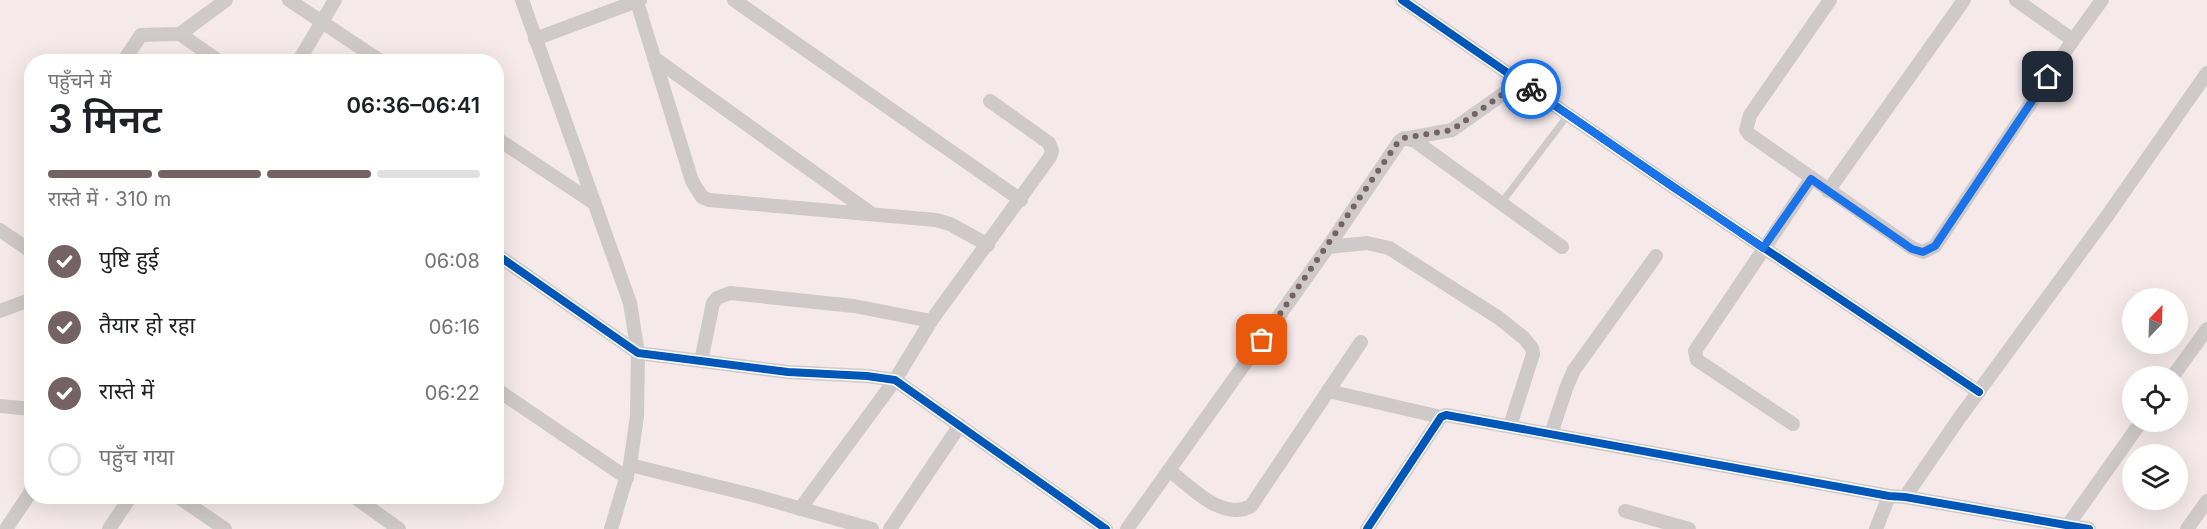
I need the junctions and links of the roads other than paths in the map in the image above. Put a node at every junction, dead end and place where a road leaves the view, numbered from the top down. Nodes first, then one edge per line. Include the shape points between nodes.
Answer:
1 (226, 0) edge
2 (289, 0) edge
3 (335, 0) edge
4 (522, 0) edge
5 (734, 0) edge
6 (1402, 0) edge
7 (1830, 0) edge
8 (1964, 0) edge
9 (2016, 0) edge
10 (2102, 0) edge
11 (639, 1) edge
12 (323, 22) junction
13 (180, 34) junction
14 (535, 39) junction
15 (2073, 40) junction
16 (128, 54) edge
17 (209, 54) edge
18 (303, 54) edge
19 (370, 54) edge
20 (654, 58) junction
21 (2207, 74) edge
22 (1520, 82) junction
23 (990, 101) dead end
24 (1568, 115) junction
25 (1409, 138) junction
26 (504, 143) edge
27 (1811, 179) junction
28 (1828, 191) junction
29 (1021, 200) junction
30 (1502, 202) junction
31 (594, 203) junction
32 (872, 214) junction
33 (0, 230) edge
34 (988, 245) junction
35 (24, 246) edge
36 (1328, 247) junction
37 (1562, 247) dead end
38 (1763, 248) junction
39 (1656, 256) dead end
40 (504, 260) edge
41 (24, 302) edge
42 (0, 311) edge
43 (931, 321) junction
44 (2207, 329) edge
45 (1361, 342) dead end
46 (638, 353) junction
47 (701, 361) junction
48 (2180, 366) edge
49 (895, 380) junction
50 (1328, 391) junction
51 (1979, 392) junction
52 (504, 394) edge
53 (0, 406) edge
54 (24, 408) edge
55 (1441, 417) junction
56 (1793, 424) dead end
57 (960, 425) junction
58 (1510, 426) junction
59 (2134, 432) edge
60 (1551, 434) junction
61 (1169, 470) junction
62 (628, 471) junction
63 (1889, 496) junction
64 (1905, 497) junction
65 (2207, 501) edge
66 (24, 502) edge
67 (126, 504) edge
68 (191, 504) edge
69 (364, 504) edge
70 (800, 509) junction
71 (1625, 511) dead end
72 (2018, 517) junction
73 (2068, 525) junction
74 (6, 529) edge
75 (109, 529) edge
76 (225, 529) edge
77 (399, 529) edge
78 (611, 529) edge
79 (872, 529) edge
80 (890, 529) edge
81 (1106, 529) edge
82 (1127, 529) edge
83 (1367, 529) edge
84 (1689, 529) edge
85 (1876, 529) edge
86 (2010, 529) edge
87 (2089, 529) edge
88 (2187, 529) edge

1 - 13 street
2 - 12 street
3 - 12 street
4 - 14 street
5 - 29 street
6 - 22 street
7 - 27 street via 1746,126 1749,134
8 - 28 street
9 - 15 street
10 - 15 street
11 - 14 street
11 - 20 street
12 - 18 street
12 - 19 street
13 - 16 street via 141,35
13 - 17 street
14 - 31 street
15 - 28 street via 1929,250 1912,249
20 - 32 street
20 - 32 street via 692,181 702,197
21 - 51 street
22 - 24 street
22 - 25 street via 1452,130
23 - 29 street via 1051,146 1050,158
24 - 30 lane
24 - 38 street
25 - 30 street
25 - 36 street via 1394,147
26 - 31 street
27 - 28 street
27 - 38 street
29 - 34 street
30 - 37 street
31 - 46 street via 630,303
32 - 34 street via 944,222
33 - 35 street
34 - 43 street
36 - 58 street via 1367,243 1389,248 1524,338 1533,354
36 - 61 street
38 - 51 street
38 - 56 street via 1695,355
39 - 60 street via 1574,370
40 - 46 street
41 - 42 street
43 - 47 street via 854,306 730,293 713,303
43 - 49 street
44 - 48 street
45 - 50 street
46 - 47 street
46 - 62 street via 637,416
47 - 49 street
49 - 57 street
49 - 70 street
50 - 55 street
50 - 61 street via 1244,511 1209,501
51 - 64 street
52 - 62 street
53 - 54 street
55 - 58 street via 1455,415
55 - 83 street
57 - 80 street
57 - 81 street
58 - 60 street
59 - 73 street
60 - 63 street
61 - 82 street
62 - 70 street
62 - 78 street
63 - 64 street
63 - 85 street
64 - 72 street
65 - 88 street
66 - 74 street
67 - 75 street
68 - 76 street
69 - 77 street
70 - 79 street
71 - 84 street
72 - 73 street
72 - 86 street
73 - 87 street

